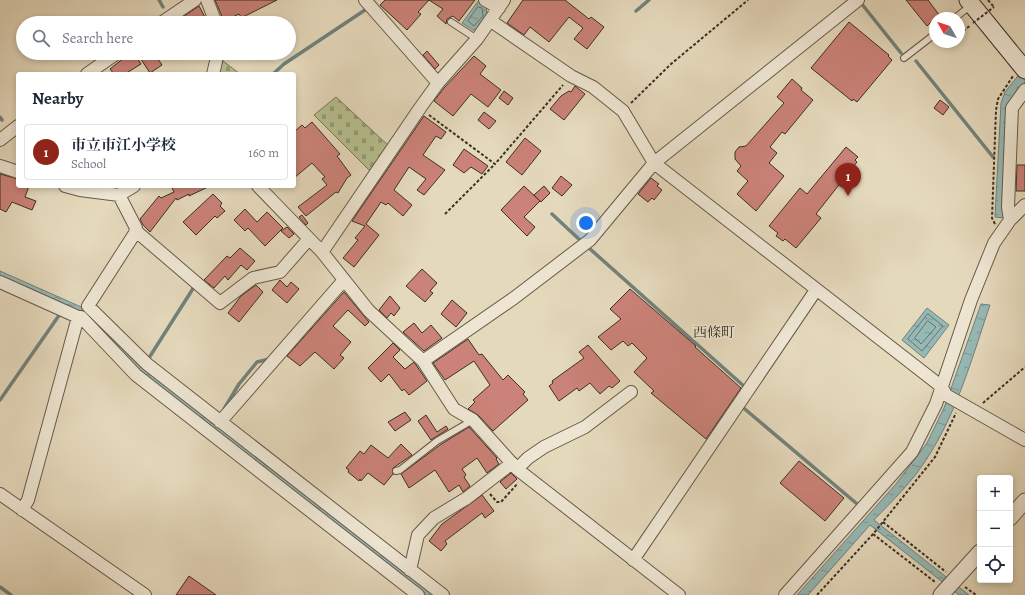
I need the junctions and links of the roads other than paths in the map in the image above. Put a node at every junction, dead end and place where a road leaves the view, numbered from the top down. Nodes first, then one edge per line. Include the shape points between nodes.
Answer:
1 (195, 0) edge
2 (207, 0) edge
3 (365, 0) edge
4 (485, 0) edge
5 (858, 0) edge
6 (970, 2) edge
7 (502, 4) edge
8 (961, 12) edge
9 (171, 16) edge
10 (213, 16) edge
11 (492, 20) junction
12 (451, 22) dead end
13 (477, 39) junction
14 (929, 39) edge
15 (904, 58) dead end
16 (107, 60) edge
17 (216, 60) edge
18 (1024, 69) edge
19 (90, 72) edge
20 (213, 72) edge
21 (438, 83) junction
22 (1025, 90) edge
23 (16, 128) edge
24 (0, 140) edge
25 (654, 163) junction
26 (0, 166) edge
27 (16, 171) edge
28 (72, 188) edge
29 (131, 188) edge
30 (260, 188) edge
31 (119, 195) junction
32 (1025, 205) edge
33 (1010, 220) junction
34 (136, 232) junction
35 (308, 240) junction
36 (322, 252) junction
37 (344, 280) junction
38 (0, 282) edge
39 (816, 290) junction
40 (83, 313) junction
41 (423, 361) junction
42 (944, 391) junction
43 (631, 392) dead end
44 (473, 420) junction
45 (220, 422) junction
46 (1025, 440) edge
47 (518, 469) junction
48 (396, 471) dead end
49 (2, 500) edge
50 (1025, 501) edge
51 (22, 510) junction
52 (1013, 515) edge
53 (977, 555) edge
54 (634, 560) junction
55 (410, 570) junction
56 (947, 588) edge
57 (145, 595) edge
58 (418, 595) edge
59 (443, 595) edge
60 (679, 595) edge
61 (785, 595) edge

1 - 9 street
2 - 10 street
3 - 21 street
4 - 7 street
5 - 25 street
6 - 8 lane
6 - 18 main road
7 - 11 street
11 - 13 street
11 - 25 street via 623,110
12 - 13 lane
13 - 21 street
14 - 15 lane
16 - 19 street
17 - 20 street
21 - 36 street
22 - 33 street via 1012,108 1008,206
23 - 24 street
25 - 39 street
25 - 41 street via 590,240 514,298
26 - 27 street
28 - 31 street
29 - 31 street
30 - 35 street
31 - 34 street via 131,216
32 - 33 street
33 - 42 street via 994,243 983,269
34 - 35 street via 220,303 253,278 280,272
34 - 40 street
35 - 36 street
36 - 37 street
37 - 41 street via 369,311
37 - 45 street
38 - 40 street
39 - 42 street
39 - 54 street
40 - 45 street
40 - 51 street via 28,500
40 - 58 street via 136,375
41 - 44 street via 454,408
42 - 46 street via 959,404
42 - 61 street via 912,452
43 - 47 street via 585,427 544,447
44 - 47 street
44 - 48 lane via 437,441
45 - 55 street
47 - 54 street
47 - 55 street via 482,486 434,518 418,535
49 - 51 street
50 - 52 street
51 - 57 street
53 - 56 street
54 - 60 street
55 - 59 street

